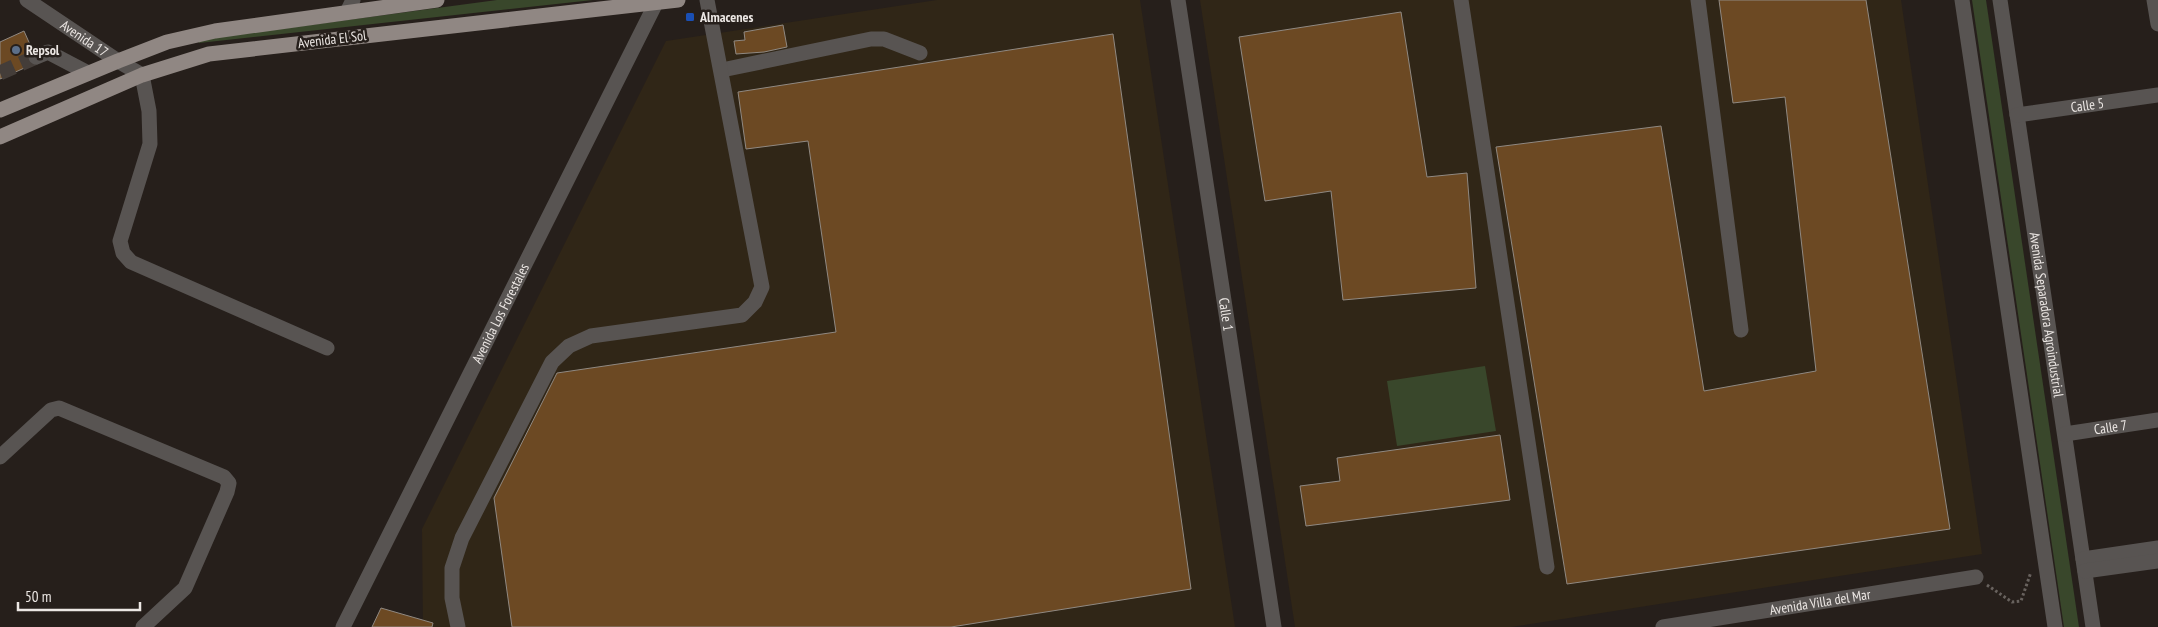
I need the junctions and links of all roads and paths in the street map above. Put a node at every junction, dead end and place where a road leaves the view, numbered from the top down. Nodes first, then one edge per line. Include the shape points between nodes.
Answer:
1 (27, 0) edge
2 (437, 0) edge
3 (678, 0) edge
4 (707, 0) edge
5 (1178, 0) edge
6 (1461, 0) edge
7 (1698, 0) edge
8 (1962, 0) edge
9 (2000, 0) edge
10 (2154, 0) edge
11 (658, 1) edge
12 (350, 6) edge
13 (2158, 24) edge
14 (920, 52) dead end
15 (36, 57) tunnel mouth
16 (118, 60) junction
17 (722, 70) junction
18 (88, 73) junction
19 (142, 75) junction
20 (2158, 95) edge
21 (0, 110) edge
22 (2017, 115) junction
23 (0, 137) edge
24 (1741, 330) dead end
25 (327, 348) dead end
26 (2158, 420) edge
27 (2065, 434) junction
28 (0, 457) edge
29 (2158, 548) edge
30 (2158, 562) edge
31 (2084, 565) junction
32 (1547, 567) dead end
33 (2033, 567) dead end
34 (1976, 577) joint
35 (1670, 626) edge
36 (143, 627) edge
37 (343, 627) edge
38 (458, 627) edge
39 (1274, 627) edge
40 (2055, 627) edge
41 (2093, 627) edge

1 - 16 street, Avenida 17
2 - 12 main road, Avenida El Sol
3 - 11 main road, Avenida El Sol
4 - 17 street
5 - 39 street, Calle 1
6 - 32 street
7 - 24 street
8 - 40 street
9 - 22 street, Avenida Separadora Agroindustrial
10 - 13 street
11 - 19 main road, Avenida El Sol via 210,54
11 - 37 street, Avenida Los Forestales
12 - 16 main road, Avenida El Sol via 167,42
14 - 17 street via 871,39
15 - 18 street via 48,52
16 - 18 main road, Avenida El Sol
16 - 19 street, Avenida 17
17 - 38 street via 762,287 755,302 742,315 591,336 569,346 552,362 452,568 452,598
18 - 21 main road, Avenida El Sol
19 - 23 main road, Avenida El Sol
19 - 25 street via 149,111 150,144 120,241 122,253 131,262
20 - 22 street, Calle 5
22 - 27 street, Avenida Separadora Agroindustrial
26 - 27 street, Calle 7
27 - 31 street, Avenida Separadora Agroindustrial
28 - 36 street via 51,410 60,408 224,477 229,483 226,492 185,588
29 - 31 street
30 - 31 street
31 - 41 street, Avenida Separadora Agroindustrial
33 - 34 path via 2021,601 2012,602
34 - 35 street, Avenida Villa del Mar

